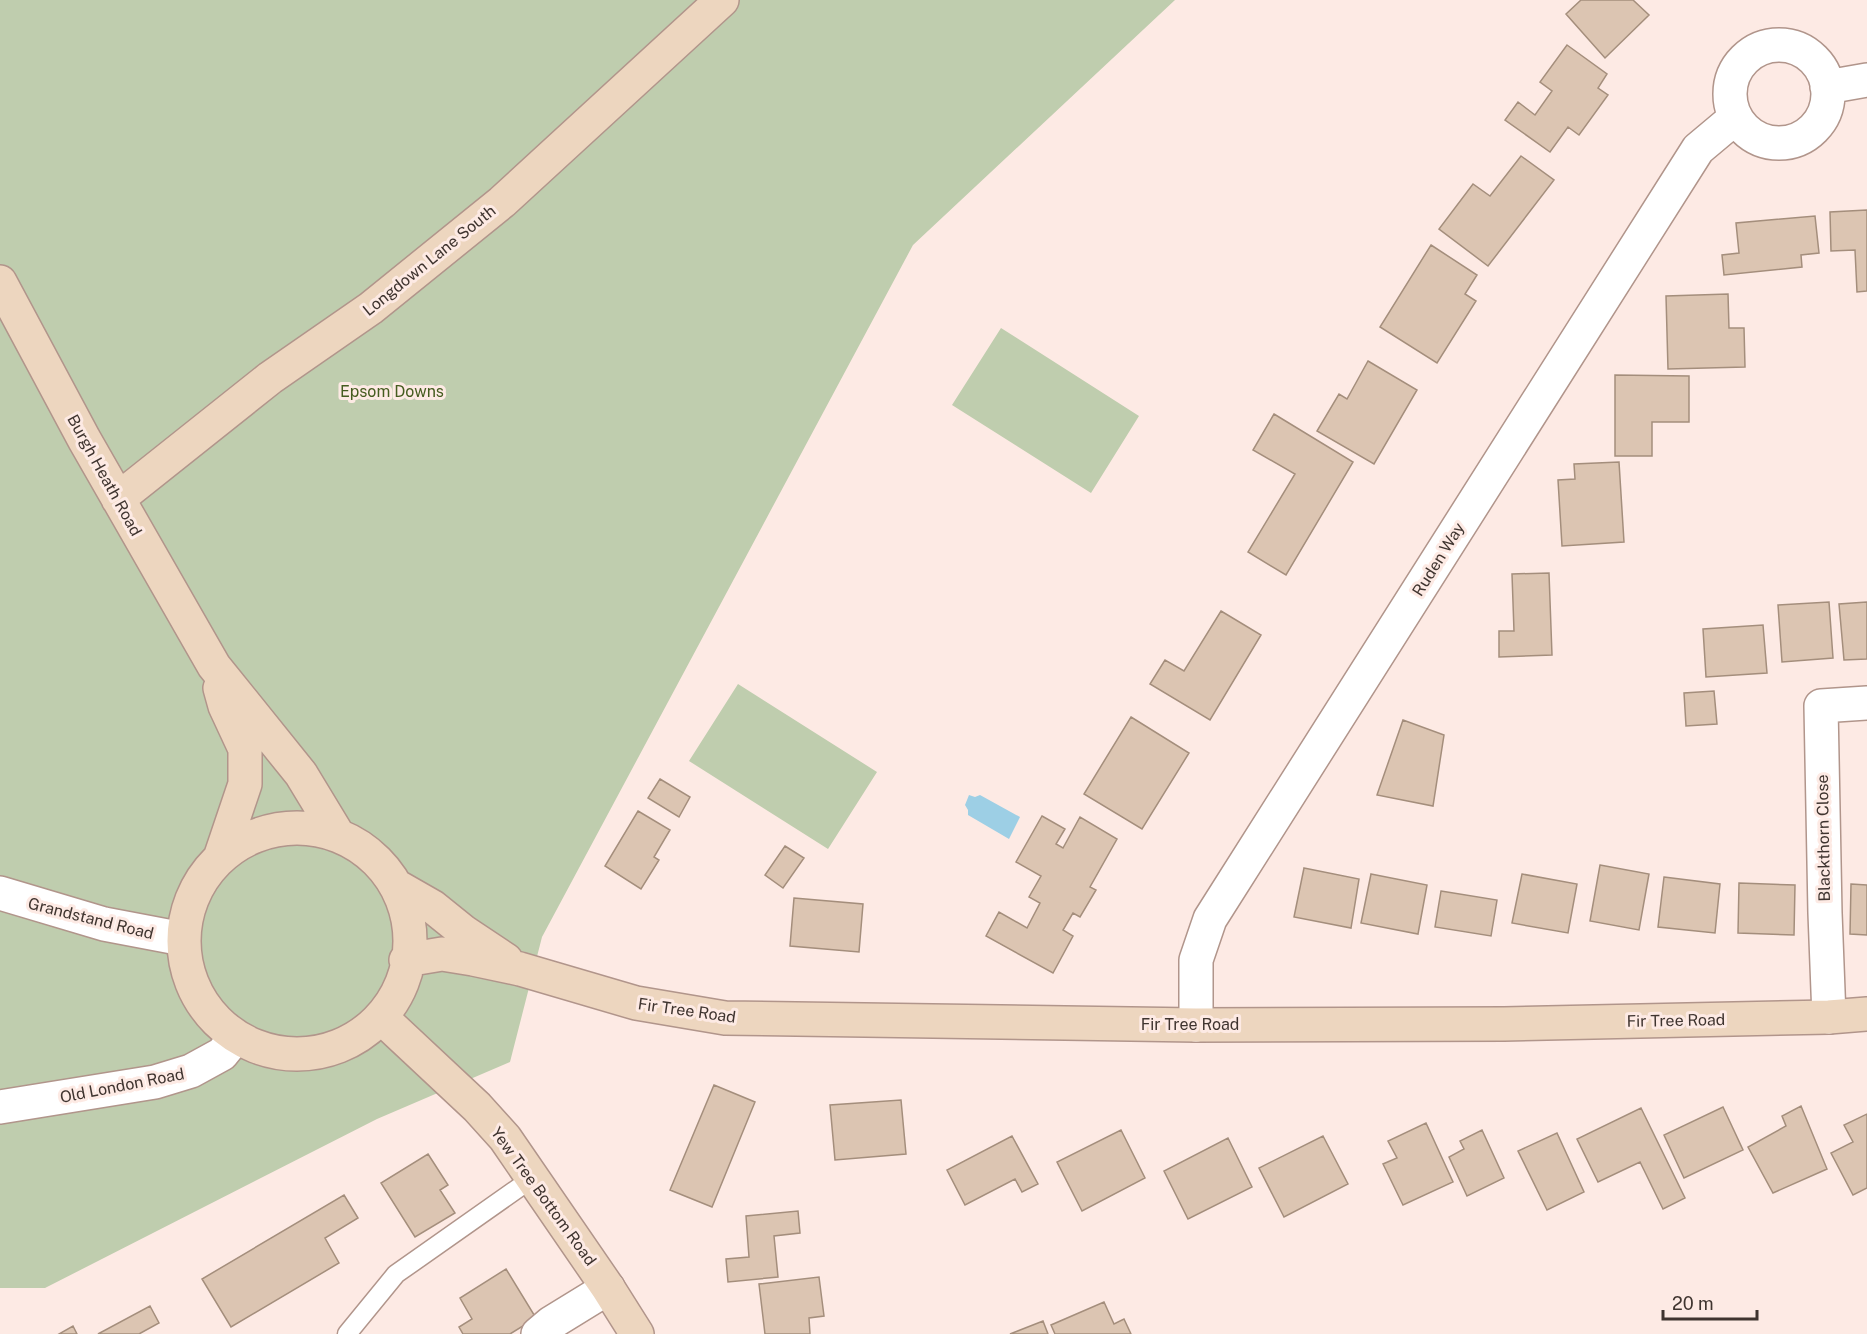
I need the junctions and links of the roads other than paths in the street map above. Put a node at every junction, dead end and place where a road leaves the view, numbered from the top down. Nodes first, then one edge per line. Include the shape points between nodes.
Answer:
1 (722, 0) edge
2 (1867, 80) edge
3 (1827, 87) junction
4 (1735, 118) junction
5 (0, 282) edge
6 (118, 499) junction
7 (214, 666) junction
8 (1867, 703) edge
9 (338, 835) junction
10 (220, 855) junction
11 (398, 887) junction
12 (0, 893) edge
13 (183, 939) junction
14 (406, 960) junction
15 (520, 969) junction
16 (1867, 1014) edge
17 (1829, 1017) junction
18 (384, 1020) junction
19 (1196, 1025) junction
20 (234, 1039) junction
21 (0, 1107) edge
22 (534, 1177) junction
23 (608, 1288) junction
24 (347, 1334) edge
25 (538, 1334) edge
26 (637, 1334) edge

1 - 6 main road, Longdown Lane South via 502,202 371,308 270,378
2 - 3 street
3 - 4 street via 1827,104 1821,120 1810,133 1794,141 1777,144 1761,140
3 - 4 street via 1821,69 1808,54 1790,46 1771,45 1753,52 1739,64 1731,81 1729,100
4 - 19 street, Ruden Way via 1698,149 1210,919 1196,960
5 - 6 main road, Burgh Heath Road
6 - 7 main road, Burgh Heath Road
7 - 9 main road, Burgh Heath Road via 301,774
7 - 10 main road, Burgh Heath Road via 225,706 245,749 245,784
8 - 17 street, Blackthorn Close via 1821,706
9 - 10 main road via 287,829 255,836
9 - 11 main road via 377,859
10 - 13 main road via 194,892
11 - 14 main road via 405,908
11 - 15 main road, Fir Tree Road via 434,907
12 - 13 street, Grandstand Road via 104,924
13 - 20 main road via 184,960 204,1003
14 - 15 main road, Fir Tree Road via 442,954
14 - 18 main road via 402,987
15 - 19 main road, Fir Tree Road via 636,1003 724,1018
16 - 17 main road, Fir Tree Road
17 - 19 main road, Fir Tree Road
18 - 20 main road via 350,1041 319,1052 288,1056
18 - 22 main road, Yew Tree Bottom Road via 477,1107
20 - 21 street, Old London Road via 212,1060 164,1079
22 - 23 main road, Yew Tree Bottom Road
22 - 24 lane via 396,1274
23 - 25 street
23 - 26 main road, Yew Tree Bottom Road

